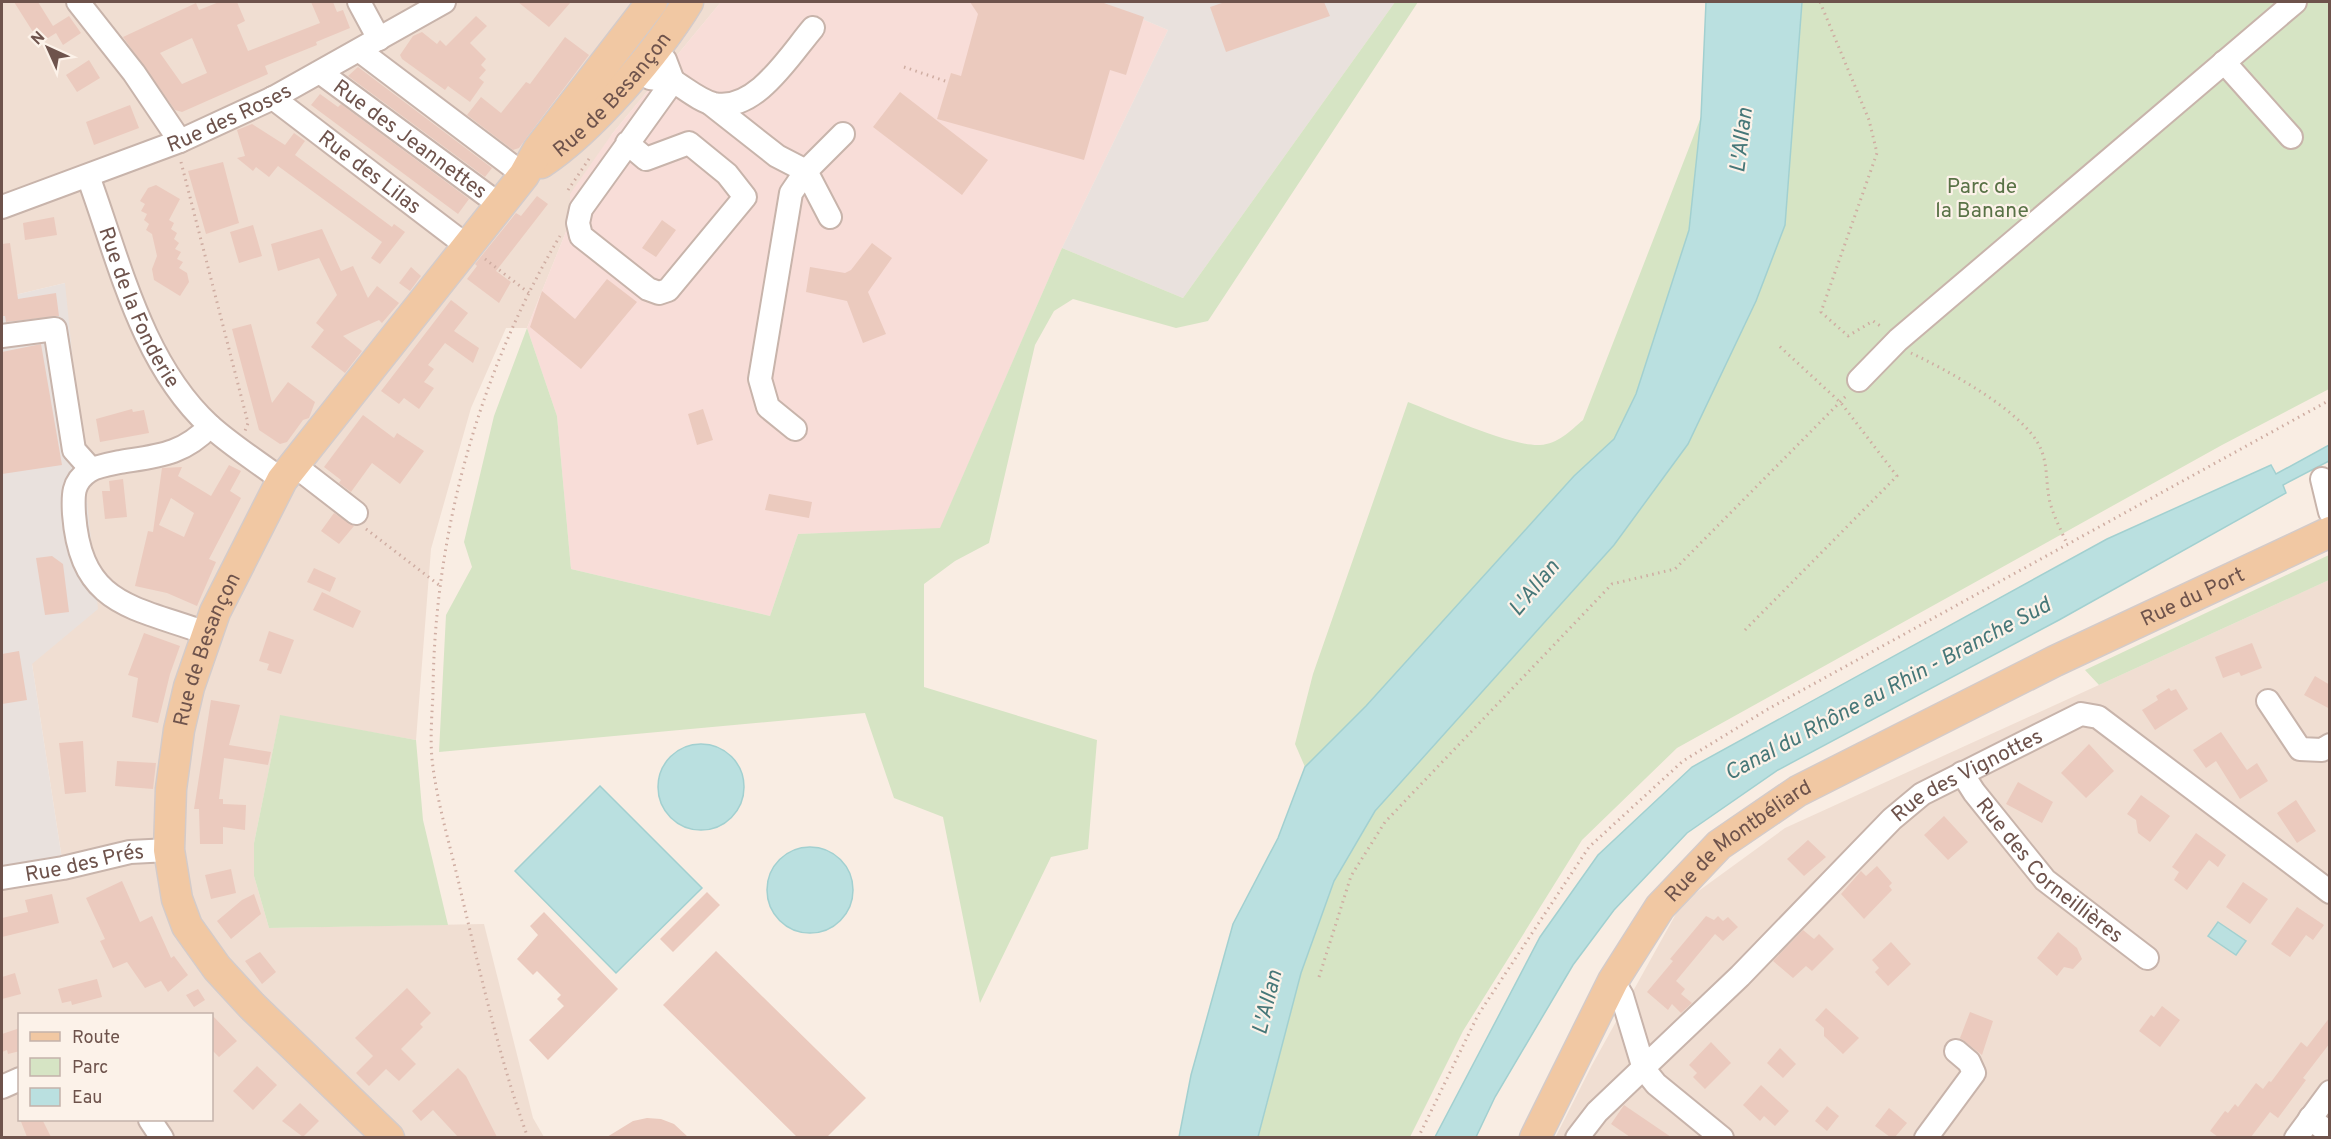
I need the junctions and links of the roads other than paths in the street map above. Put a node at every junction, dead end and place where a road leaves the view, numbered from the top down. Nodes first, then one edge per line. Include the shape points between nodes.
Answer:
1 (78, 2) edge
2 (359, 2) edge
3 (444, 2) edge
4 (652, 2) edge
5 (688, 2) edge
6 (2295, 2) edge
7 (813, 27) dead end
8 (622, 40) junction
9 (369, 45) junction
10 (645, 59) junction
11 (2224, 62) junction
12 (321, 73) junction
13 (673, 81) junction
14 (273, 98) junction
15 (711, 104) junction
16 (843, 134) dead end
17 (2291, 137) dead end
18 (180, 141) junction
19 (627, 143) junction
20 (806, 171) junction
21 (524, 175) junction
22 (88, 176) junction
23 (500, 205) junction
24 (2, 207) edge
25 (830, 217) dead end
26 (467, 246) junction
27 (2, 336) edge
28 (1859, 380) road end
29 (210, 426) junction
30 (795, 429) dead end
31 (91, 470) junction
32 (288, 473) junction
33 (2322, 479) dead end
34 (2330, 512) edge
35 (356, 513) road end
36 (2330, 532) edge
37 (206, 633) junction
38 (2055, 661) joint
39 (2268, 701) dead end
40 (2330, 745) edge
41 (1962, 773) junction
42 (169, 850) junction
43 (2, 878) edge
44 (2330, 892) edge
45 (2147, 958) dead end
46 (1613, 981) junction
47 (1956, 1052) dead end
48 (1644, 1070) junction
49 (18, 1080) edge
50 (2, 1087) edge
51 (2330, 1092) edge
52 (2310, 1118) junction
53 (151, 1121) edge
54 (2330, 1134) edge
55 (162, 1137) edge
56 (389, 1137) edge
57 (1535, 1137) edge
58 (1577, 1137) edge
59 (1722, 1137) edge
60 (1926, 1137) edge
61 (2296, 1137) edge

1 - 18 street via 134,73
2 - 9 street
3 - 9 street, Rue des Roses
4 - 8 main road, Rue de Besançon
5 - 10 main road, Rue de Besançon
6 - 11 street
7 - 15 street via 757,93 730,105
8 - 10 street
8 - 21 main road, Rue de Besançon via 538,150
9 - 12 street, Rue des Roses
9 - 21 street
10 - 13 street via 650,78
10 - 21 main road, Rue de Besançon via 586,128
11 - 17 street
11 - 28 street via 1898,340
12 - 14 street, Rue des Roses
12 - 23 street, Rue des Jeannettes
13 - 15 street
13 - 19 street
14 - 18 street, Rue des Roses
14 - 26 street, Rue des Lilas
15 - 20 street via 777,156
16 - 20 street
18 - 22 street, Rue des Roses
19 - 19 street via 581,209 581,236 648,289 668,290 745,197 727,174 690,143 646,159
20 - 25 street
20 - 30 street via 791,193 760,379 768,407
21 - 23 main road, Rue de Besançon
22 - 24 street, Rue des Roses
22 - 29 street, Rue de la Fonderie via 149,340 180,390
23 - 26 main road, Rue de Besançon
26 - 32 main road, Rue de Besançon
27 - 31 street via 55,329 74,450
29 - 31 street via 187,446 170,453
29 - 32 street, Rue de la Fonderie
31 - 37 street via 80,478 72,492 76,538 92,579 112,598
32 - 35 street, Rue de la Fonderie
32 - 37 main road, Rue de Besançon
33 - 34 street
36 - 38 main road, Rue du Port
37 - 42 main road, Rue de Besançon via 179,730 171,789
38 - 46 main road, Rue de Montbéliard via 1798,791 1719,845 1660,907
39 - 40 street via 2300,749 2322,750
41 - 44 street, Rue des Vignottes via 2081,714 2091,714
41 - 45 street, Rue des Corneillières via 2045,880
41 - 48 street, Rue des Vignottes via 1922,794 1892,819
42 - 43 street, Rue des Prés via 130,852
42 - 56 main road, Rue de Besançon via 180,908 196,940 217,968 283,1038
46 - 48 street via 1622,996
46 - 57 main road, Rue de Montbéliard
47 - 60 street via 1974,1073
48 - 58 street, Rue des Vignottes via 1597,1112
48 - 59 street
49 - 50 street
51 - 52 street
52 - 54 street
52 - 61 street
53 - 55 street

